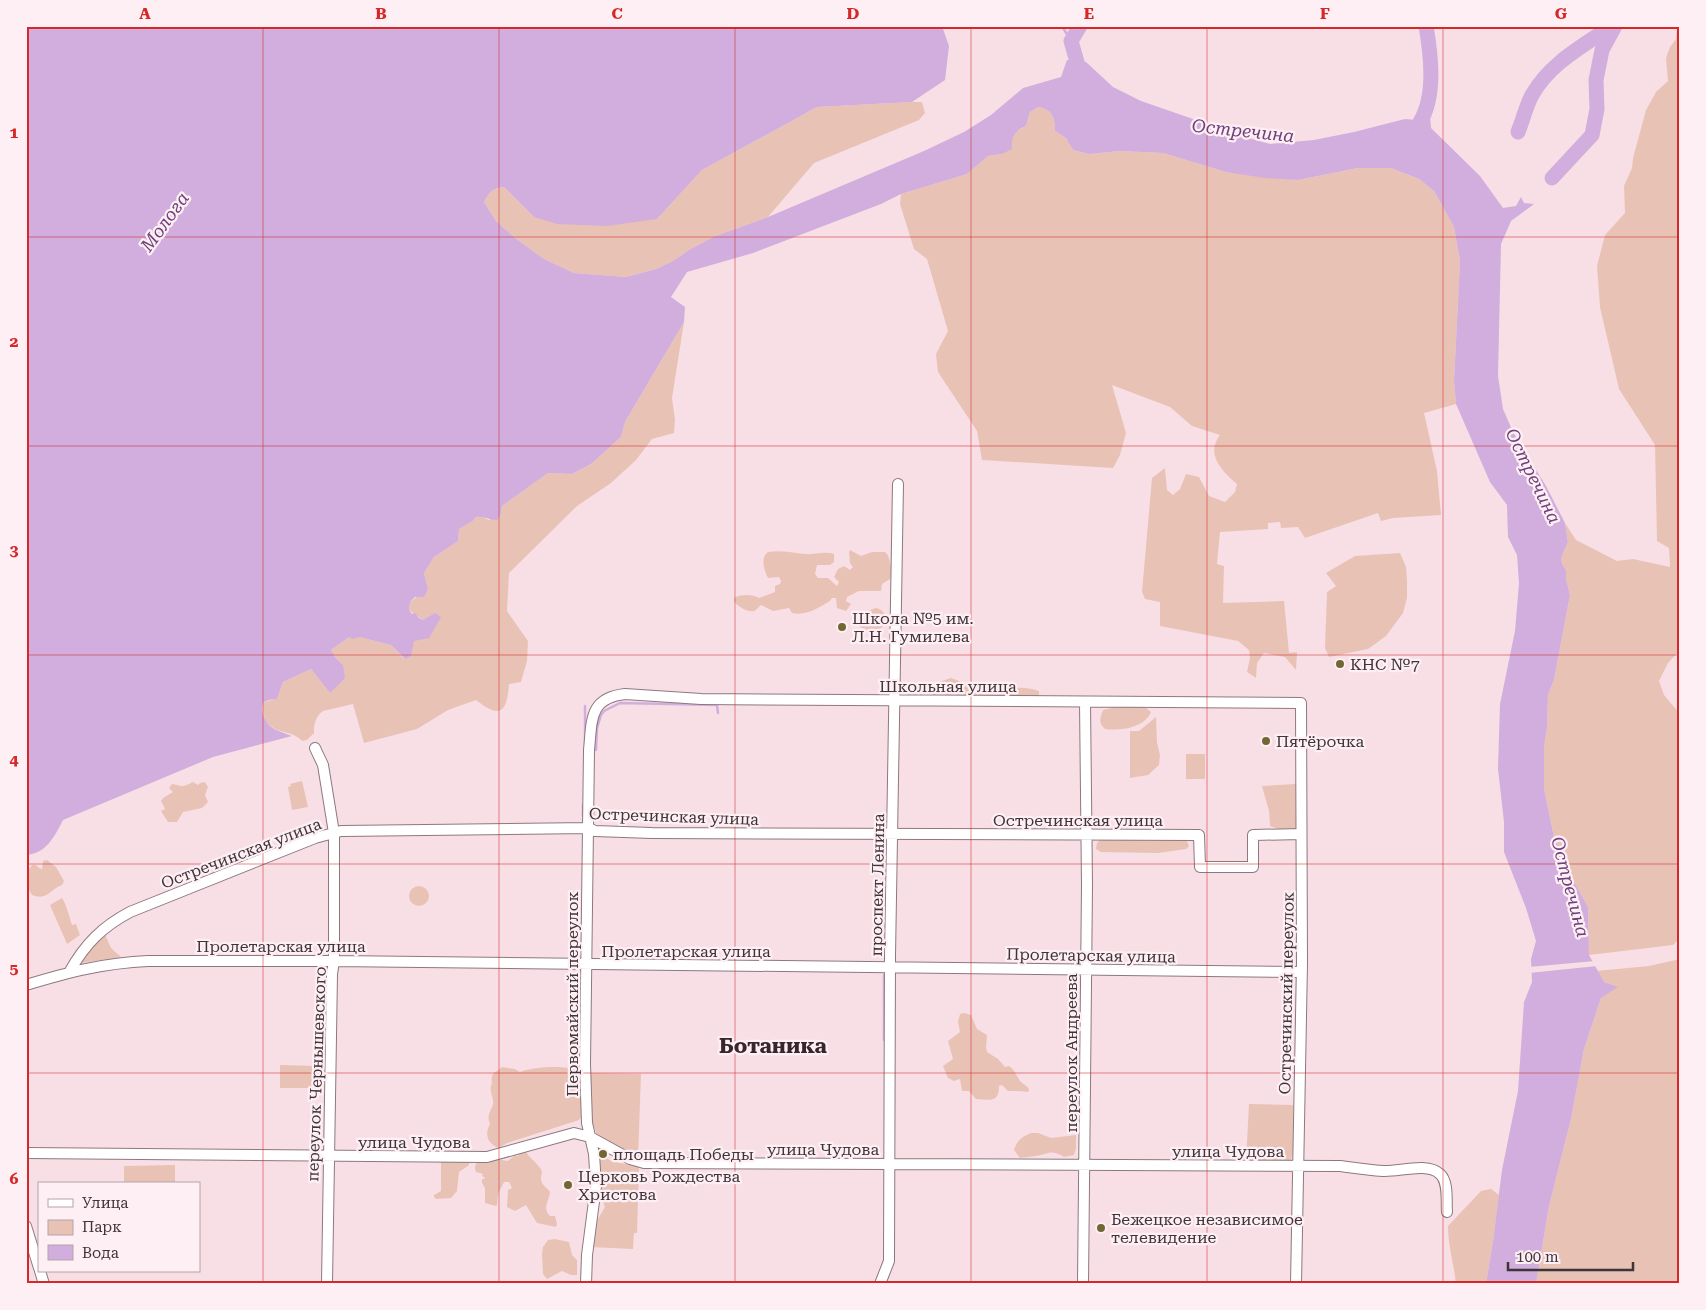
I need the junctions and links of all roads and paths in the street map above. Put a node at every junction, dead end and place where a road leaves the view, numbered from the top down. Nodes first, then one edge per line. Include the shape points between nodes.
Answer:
1 (898, 484) dead end
2 (893, 700) junction
3 (1085, 702) junction
4 (1301, 703) joint
5 (598, 705) joint
6 (315, 748) dead end
7 (589, 828) junction
8 (334, 834) junction
9 (893, 834) junction
10 (1301, 834) junction
11 (1087, 835) junction
12 (334, 961) junction
13 (586, 965) junction
14 (890, 968) junction
15 (1086, 970) junction
16 (70, 971) junction
17 (1302, 972) junction
18 (26, 985) edge
19 (590, 1137) junction
20 (26, 1153) edge
21 (328, 1157) junction
22 (890, 1164) junction
23 (1085, 1165) junction
24 (1299, 1166) junction
25 (1447, 1212) dead end
26 (26, 1226) edge
27 (38, 1267) edge
28 (40, 1272) edge
29 (44, 1284) edge
30 (327, 1284) edge
31 (586, 1284) edge
32 (880, 1284) edge
33 (1083, 1284) edge
34 (1296, 1284) edge

1 - 2 street, проспект Ленина
2 - 3 street, Школьная улица
2 - 5 street, Школьная улица via 700,699 625,694 613,696
2 - 9 street, проспект Ленина
3 - 4 street, Школьная улица
3 - 11 street, переулок Андреева
4 - 10 street, Остречинский переулок
5 - 7 street, Первомайский переулок via 592,719 589,750
6 - 8 street, переулок Чернышевского via 323,764
7 - 8 street, Остречинская улица via 341,831
7 - 9 street, Остречинская улица via 595,831 652,833
7 - 13 street, Первомайский переулок
8 - 12 street, переулок Чернышевского
8 - 16 street, Остречинская улица via 315,838 130,912 111,922 96,936 78,956
9 - 11 street, Остречинская улица
9 - 14 street, проспект Ленина
10 - 11 street, Остречинская улица via 1253,835 1254,867 1200,867 1199,835
10 - 17 street, Остречинский переулок
11 - 15 street, переулок Андреева
12 - 13 street, Пролетарская улица
12 - 16 street, Пролетарская улица via 148,961
12 - 21 street, переулок Чернышевского
13 - 14 street, Пролетарская улица
13 - 19 street, Первомайский переулок via 585,1064
14 - 15 street, Пролетарская улица
14 - 22 street, проспект Ленина
15 - 17 street, Пролетарская улица
15 - 23 street, переулок Андреева
16 - 18 street
17 - 24 street, Остречинский переулок
19 - 21 street, улица Чудова via 565,1134 487,1157
19 - 22 street, улица Чудова via 630,1160 644,1163
19 - 31 street, Первомайский переулок via 596,1186
20 - 21 street, улица Чудова
21 - 30 street, переулок Чернышевского
22 - 23 street, улица Чудова
22 - 32 street, проспект Ленина via 889,1261
23 - 24 street, улица Чудова
23 - 33 street, переулок Андреева
24 - 25 street, улица Чудова via 1340,1166 1385,1172 1410,1168 1430,1170 1440,1174 1444,1180
24 - 34 street, Остречинский переулок
26 - 27 street
28 - 29 street

